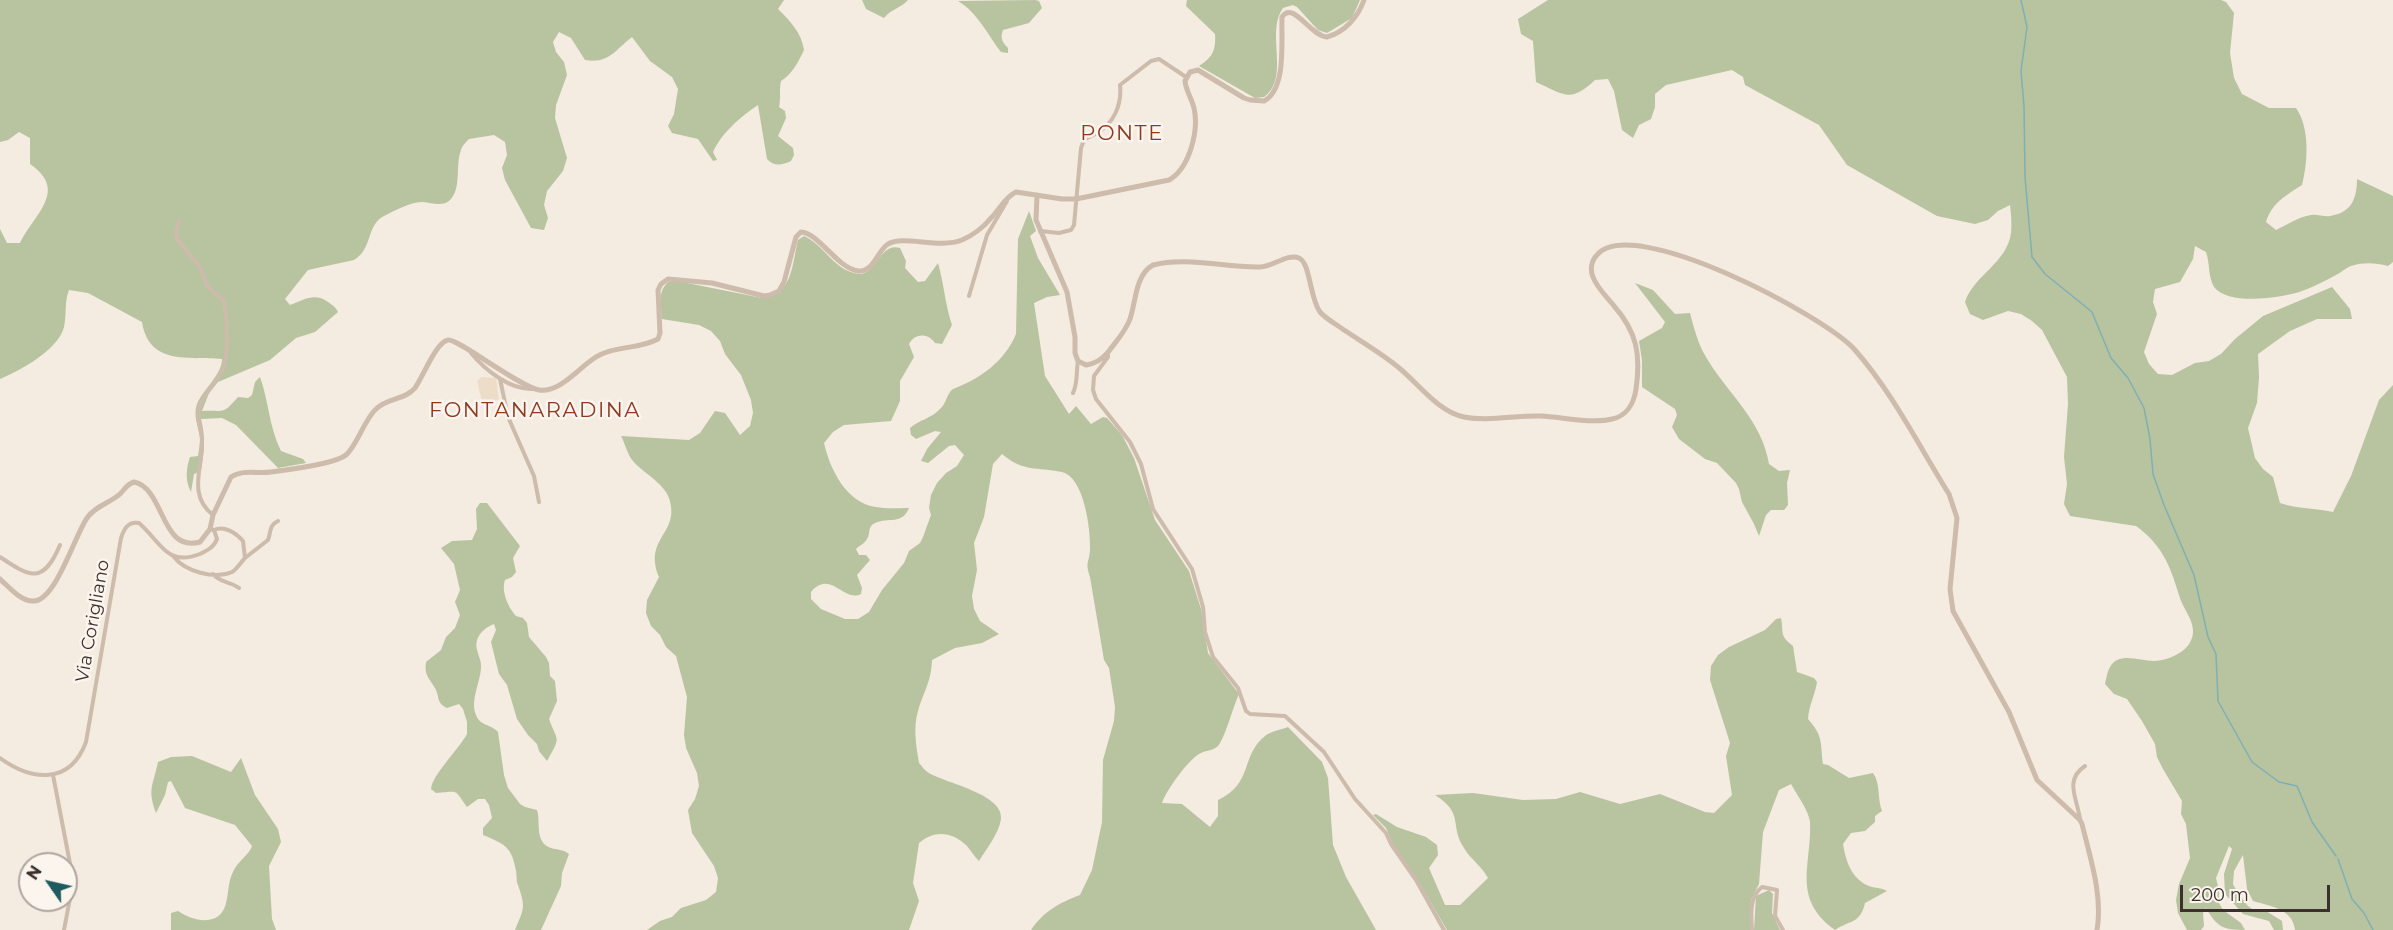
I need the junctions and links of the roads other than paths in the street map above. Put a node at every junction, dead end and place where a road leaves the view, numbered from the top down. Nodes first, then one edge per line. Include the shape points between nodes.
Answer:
1 (1364, 0) edge
2 (1186, 77) junction
3 (1037, 195) junction
4 (1007, 197) junction
5 (1076, 199) junction
6 (179, 221) dead end
7 (1040, 231) junction
8 (969, 296) dead end
9 (471, 352) junction
10 (1108, 353) junction
11 (1078, 361) junction
12 (500, 379) junction
13 (534, 389) junction
14 (1073, 393) dead end
15 (539, 502) dead end
16 (213, 515) junction
17 (278, 521) dead end
18 (212, 530) junction
19 (60, 545) dead end
20 (173, 556) junction
21 (0, 557) edge
22 (244, 558) junction
23 (213, 574) junction
24 (0, 579) edge
25 (239, 588) dead end
26 (0, 758) edge
27 (2085, 766) dead end
28 (53, 775) junction
29 (2080, 820) junction
30 (63, 930) edge
31 (1444, 930) edge
32 (1752, 930) edge
33 (1783, 930) edge
34 (2097, 930) edge

1 - 2 street via 1352,22 1327,37 1318,35 1297,10 1285,11 1278,85 1264,101 1250,100 1198,70
2 - 5 street via 1195,119 1189,157 1180,172 1165,182
2 - 5 street via 1159,59 1120,86 1114,118 1084,140
3 - 4 street via 1016,192
3 - 5 street
3 - 7 street via 1036,220
4 - 8 street via 987,235
4 - 13 street via 984,226 963,240 892,243 861,270 832,255 806,232 800,232 784,282 779,291 770,295 668,279 658,290 658,339 606,352 558,385 545,391
5 - 7 street via 1071,230
6 - 16 street via 177,239 200,267 207,286 224,301 225,309 227,343 223,370 204,394 198,411 202,438 197,490
7 - 11 street via 1070,301
9 - 12 street
9 - 13 street
9 - 16 street via 455,340 441,344 414,389 381,404 346,455 327,463 237,474 227,482
10 - 11 street via 1092,364
10 - 29 street via 1130,320 1143,274 1153,265 1257,267 1296,257 1306,265 1319,311 1394,363 1454,414 1470,418 1605,420 1620,416 1631,406 1639,366 1632,332 1594,280 1592,262 1599,252 1619,246 1659,251 1750,283 1853,347 1917,441 1949,494 1957,518 1950,589 1953,612 2009,712 2037,780
10 - 31 street via 1094,376 1096,399 1130,442 1141,464 1153,509 1192,569 1213,657 1238,688 1246,711 1285,716 1324,752 1354,799 1386,832
11 - 14 street
12 - 13 street
12 - 15 street via 508,417 534,476
16 - 18 street
17 - 22 street via 270,528 268,540
18 - 20 street via 217,539 214,546 188,558
18 - 22 street via 221,528 239,537
18 - 24 street via 200,542 182,541 169,529 145,486 129,483 87,518 43,598 26,600
19 - 21 street via 45,569 33,574
20 - 23 street via 189,569
20 - 28 street, Via Corigliano via 139,524 129,524 123,532 86,742 73,765
22 - 23 street via 232,572
23 - 25 street
26 - 28 street via 32,774
27 - 29 street via 2073,781
28 - 30 street via 72,874
29 - 34 street via 2094,876
32 - 33 street via 1752,903 1762,887 1777,890 1775,916

